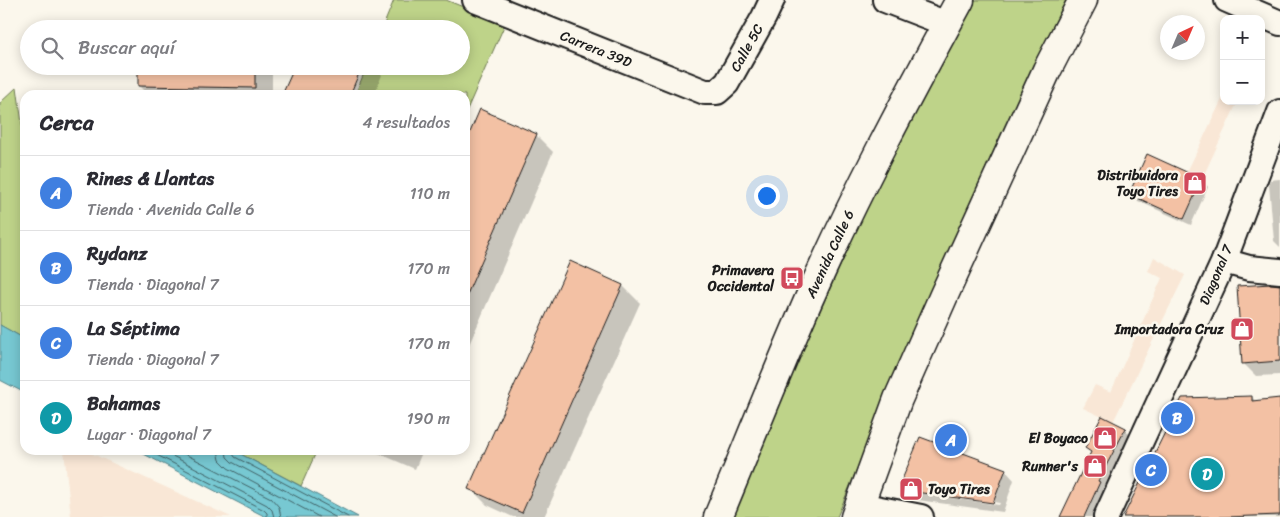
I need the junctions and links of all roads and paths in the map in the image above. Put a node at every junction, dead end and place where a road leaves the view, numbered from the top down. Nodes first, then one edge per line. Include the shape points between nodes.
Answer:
1 (475, 0) edge
2 (772, 0) edge
3 (884, 0) edge
4 (960, 0) edge
5 (1083, 0) edge
6 (1227, 0) edge
7 (1277, 23) edge
8 (947, 24) junction
9 (718, 92) joint
10 (1280, 112) edge
11 (1224, 261) junction
12 (1280, 271) edge
13 (858, 511) edge
14 (718, 517) edge
15 (921, 517) edge
16 (1106, 517) edge

1 - 9 street, Carrera 39D via 704,92
2 - 9 street, Calle 5C via 727,83
3 - 8 street
4 - 8 main road, Avenida Calle 6
5 - 13 main road via 1043,78 898,399
6 - 7 street
8 - 14 main road, Avenida Calle 6 via 896,117 808,300
10 - 11 street, Diagonal 7
11 - 12 street
11 - 16 street, Diagonal 7
13 - 15 street

